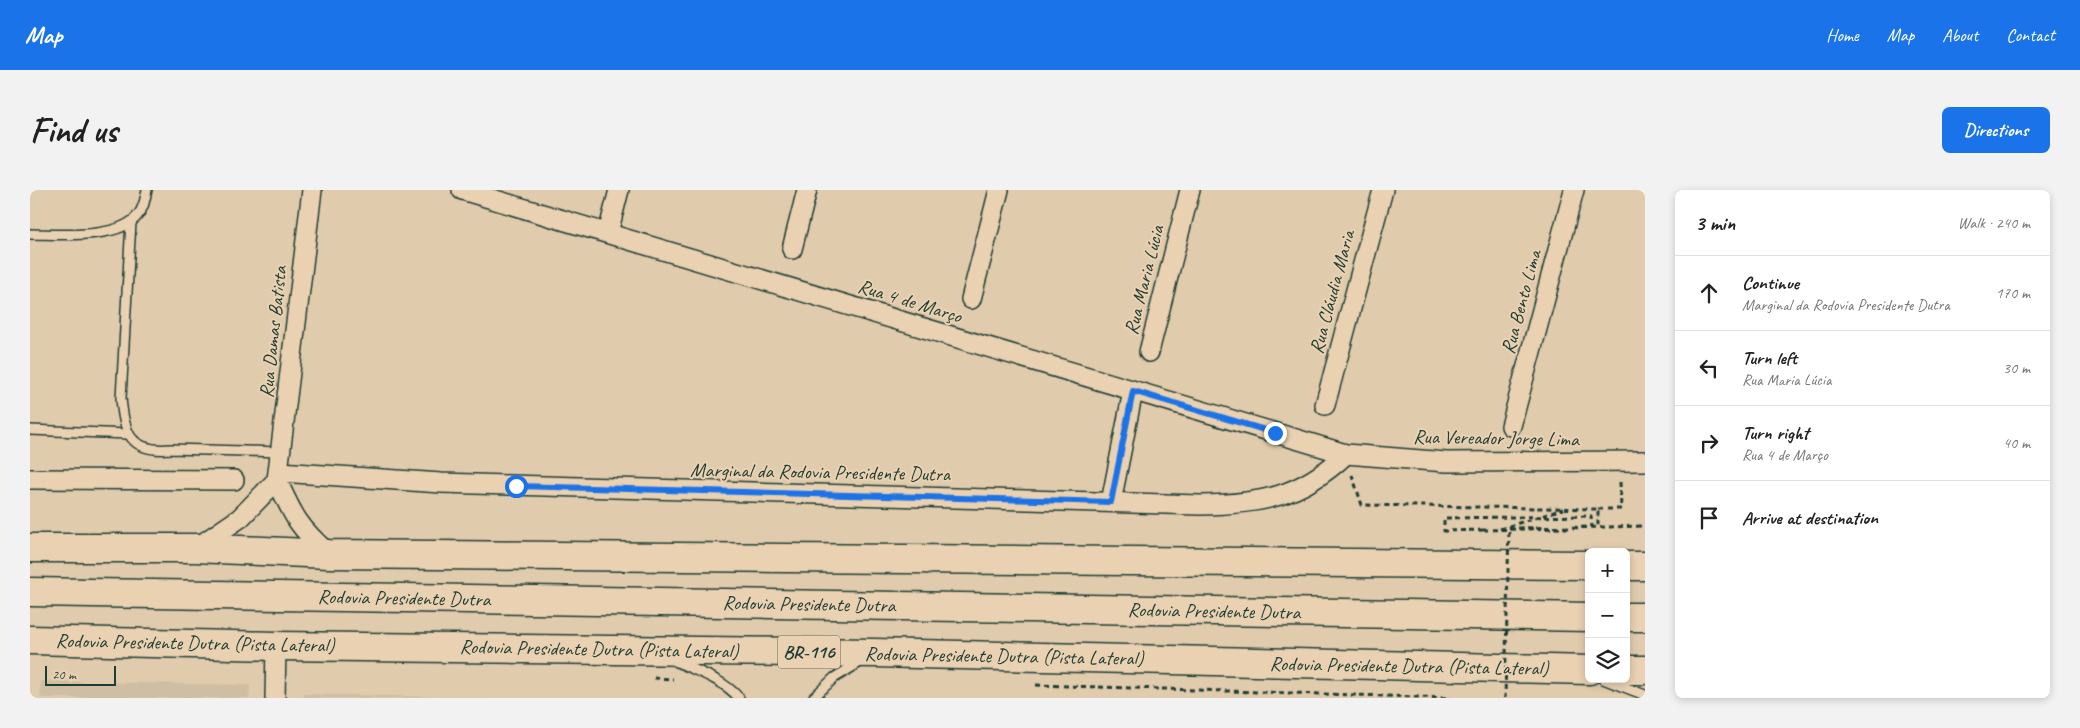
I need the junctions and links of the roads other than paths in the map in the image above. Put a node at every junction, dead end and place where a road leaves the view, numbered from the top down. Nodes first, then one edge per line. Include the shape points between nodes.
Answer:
1 (147, 190) edge
2 (312, 190) edge
3 (462, 190) edge
4 (619, 190) edge
5 (807, 190) edge
6 (999, 190) edge
7 (1190, 190) edge
8 (1383, 190) edge
9 (1574, 190) edge
10 (131, 222) junction
11 (608, 233) junction
12 (30, 234) edge
13 (792, 249) dead end
14 (971, 299) dead end
15 (1149, 352) dead end
16 (1133, 391) junction
17 (1325, 405) dead end
18 (1511, 426) dead end
19 (30, 430) edge
20 (128, 434) junction
21 (282, 452) junction
22 (1346, 454) junction
23 (1645, 461) edge
24 (278, 476) junction
25 (30, 479) edge
26 (234, 480) dead end
27 (1111, 502) junction
28 (30, 548) edge
29 (196, 548) junction
30 (329, 554) junction
31 (1585, 565) edge
32 (1630, 566) edge
33 (1645, 566) edge
34 (30, 592) edge
35 (1585, 617) edge
36 (1630, 617) edge
37 (1645, 617) edge
38 (30, 640) edge
39 (276, 646) junction
40 (648, 649) junction
41 (875, 653) junction
42 (1630, 670) edge
43 (1645, 670) edge
44 (1585, 673) edge
45 (1616, 683) edge
46 (1645, 695) edge
47 (275, 698) edge
48 (740, 698) edge
49 (813, 698) edge

1 - 10 lane via 144,205
2 - 21 street, Rua Damas Batista
3 - 11 street, Rua 4 de Março
4 - 11 street
5 - 13 street
6 - 14 street
7 - 15 street, Rua Maria Lúcia
8 - 17 street, Rua Cláudia Maria
9 - 18 street, Rua Bento Lima
10 - 12 lane via 104,232
10 - 20 lane via 121,398 123,422
11 - 16 street, Rua 4 de Março
16 - 22 street, Rua 4 de Março
16 - 27 street
19 - 20 lane
20 - 21 lane via 155,450
21 - 24 street, Rua Damas Batista
22 - 23 street, Rua Vereador Jorge Lima via 1446,462
22 - 27 street, Marginal da Rodovia Presidente Dutra via 1309,484 1272,498 1223,505
24 - 27 street, Marginal da Rodovia Presidente Dutra
24 - 29 street via 240,518
24 - 30 street via 296,521
25 - 26 street
28 - 29 highway
29 - 30 highway
30 - 31 highway
32 - 33 highway
34 - 35 highway, Rodovia Presidente Dutra
36 - 37 highway
38 - 39 highway, Rodovia Presidente Dutra (Pista Lateral) / BR-116
39 - 40 highway, Rodovia Presidente Dutra (Pista Lateral) / BR-116
39 - 47 street
40 - 41 highway, Rodovia Presidente Dutra (Pista Lateral) / BR-116
40 - 48 lane via 716,680
41 - 44 highway, Rodovia Presidente Dutra (Pista Lateral) / BR-116
41 - 49 lane via 834,678
42 - 43 highway
45 - 46 lane

